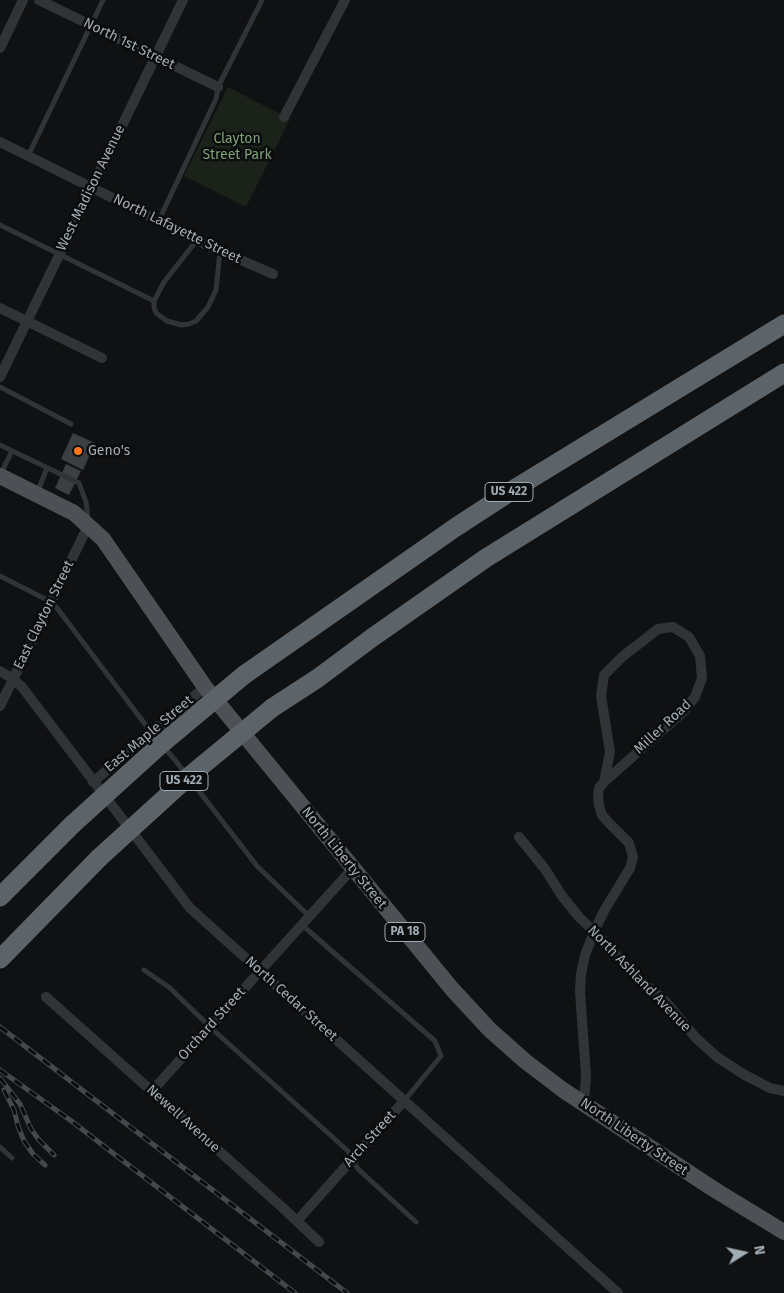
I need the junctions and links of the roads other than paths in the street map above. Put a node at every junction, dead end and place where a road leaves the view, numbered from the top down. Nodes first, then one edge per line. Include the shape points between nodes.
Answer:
1 (23, 0) edge
2 (39, 0) edge
3 (102, 0) edge
4 (183, 0) edge
5 (262, 0) edge
6 (345, 0) edge
7 (90, 25) junction
8 (0, 48) edge
9 (155, 57) junction
10 (218, 87) junction
11 (284, 117) dead end
12 (0, 142) edge
13 (28, 156) junction
14 (92, 188) junction
15 (159, 220) junction
16 (0, 226) edge
17 (198, 240) junction
18 (220, 251) junction
19 (59, 254) junction
20 (273, 274) dead end
21 (154, 301) junction
22 (0, 308) edge
23 (27, 320) junction
24 (784, 324) edge
25 (102, 358) dead end
26 (784, 373) edge
27 (0, 377) edge
28 (0, 387) edge
29 (71, 424) dead end
30 (0, 446) edge
31 (12, 451) junction
32 (47, 468) junction
33 (0, 476) edge
34 (36, 494) junction
35 (89, 524) junction
36 (0, 576) edge
37 (51, 602) junction
38 (0, 671) edge
39 (13, 679) junction
40 (205, 687) junction
41 (0, 706) edge
42 (151, 732) junction
43 (93, 782) junction
44 (604, 782) junction
45 (519, 837) dead end
46 (353, 868) junction
47 (0, 897) edge
48 (306, 921) junction
49 (594, 932) junction
50 (1, 958) edge
51 (144, 970) dead end
52 (260, 971) junction
53 (46, 997) dead end
54 (210, 1027) junction
55 (152, 1091) junction
56 (784, 1091) edge
57 (404, 1101) junction
58 (584, 1104) junction
59 (0, 1147) edge
60 (12, 1158) dead end
61 (352, 1159) junction
62 (297, 1221) junction
63 (416, 1222) dead end
64 (784, 1232) edge
65 (319, 1242) dead end
66 (618, 1293) edge

1 - 8 street
2 - 7 street, North 1st Street
3 - 7 lane
4 - 9 street, West Madison Avenue
5 - 10 lane
6 - 11 street
7 - 9 street, North 1st Street
7 - 13 lane
9 - 10 street, North 1st Street
9 - 14 street, West Madison Avenue
10 - 15 lane via 216,99
12 - 13 street, North Lafayette Street
13 - 14 street, North Lafayette Street
14 - 15 street, North Lafayette Street
14 - 19 street, West Madison Avenue
15 - 17 street, North Lafayette Street
16 - 19 lane
17 - 18 street, North Lafayette Street
17 - 21 lane via 164,282
18 - 20 street, North Lafayette Street
18 - 21 lane via 216,290 196,321 181,325 161,318 156,313
19 - 21 lane
19 - 23 street, West Madison Avenue
22 - 23 street
23 - 25 street
23 - 27 street, West Madison Avenue
24 - 47 highway, US 422, bridge via 456,527 244,675 73,824
26 - 50 highway, US 422, bridge via 486,558 272,708 99,858
28 - 29 lane
30 - 31 lane
31 - 32 lane
31 - 33 lane
32 - 34 lane
32 - 35 lane via 79,483
33 - 34 main road, North Liberty Street / PA 18
34 - 35 main road, North Liberty Street / PA 18
35 - 37 street, East Clayton Street
35 - 40 main road, North Liberty Street / PA 18 via 108,546
36 - 37 lane
37 - 39 street, East Clayton Street
37 - 42 lane
38 - 39 street, North Cedar Street
39 - 41 street, East Clayton Street
39 - 43 street, North Cedar Street
40 - 42 street, East Maple Street
40 - 46 main road, North Liberty Street / PA 18
42 - 43 street, East Maple Street
42 - 48 lane via 257,866
43 - 52 street, North Cedar Street via 190,908
44 - 44 street, Miller Road via 610,752 601,696 604,675 658,629 673,627 689,637 700,656 702,678 695,697 682,713
44 - 49 street, Miller Road via 598,796 602,815 630,843 633,857
45 - 49 street, North Ashland Avenue via 562,896
46 - 48 street, Orchard Street
46 - 58 main road, North Liberty Street / PA 18 via 452,989 490,1030 531,1066
48 - 52 street, Orchard Street
48 - 57 lane, Arch Street via 436,1041 441,1056
49 - 56 street, North Ashland Avenue via 718,1057 761,1084
49 - 58 street, Miller Road via 581,974 586,1075
51 - 54 lane via 170,988
52 - 54 street, Orchard Street
52 - 57 street, North Cedar Street
53 - 55 street, Newell Avenue
54 - 55 street, Orchard Street
54 - 61 lane via 348,1151
55 - 62 street, Newell Avenue
57 - 61 street, Arch Street
57 - 66 street, North Cedar Street
58 - 64 main road, North Liberty Street / PA 18
59 - 60 lane
61 - 62 street, Arch Street
61 - 63 lane via 358,1169
62 - 65 street, Newell Avenue

